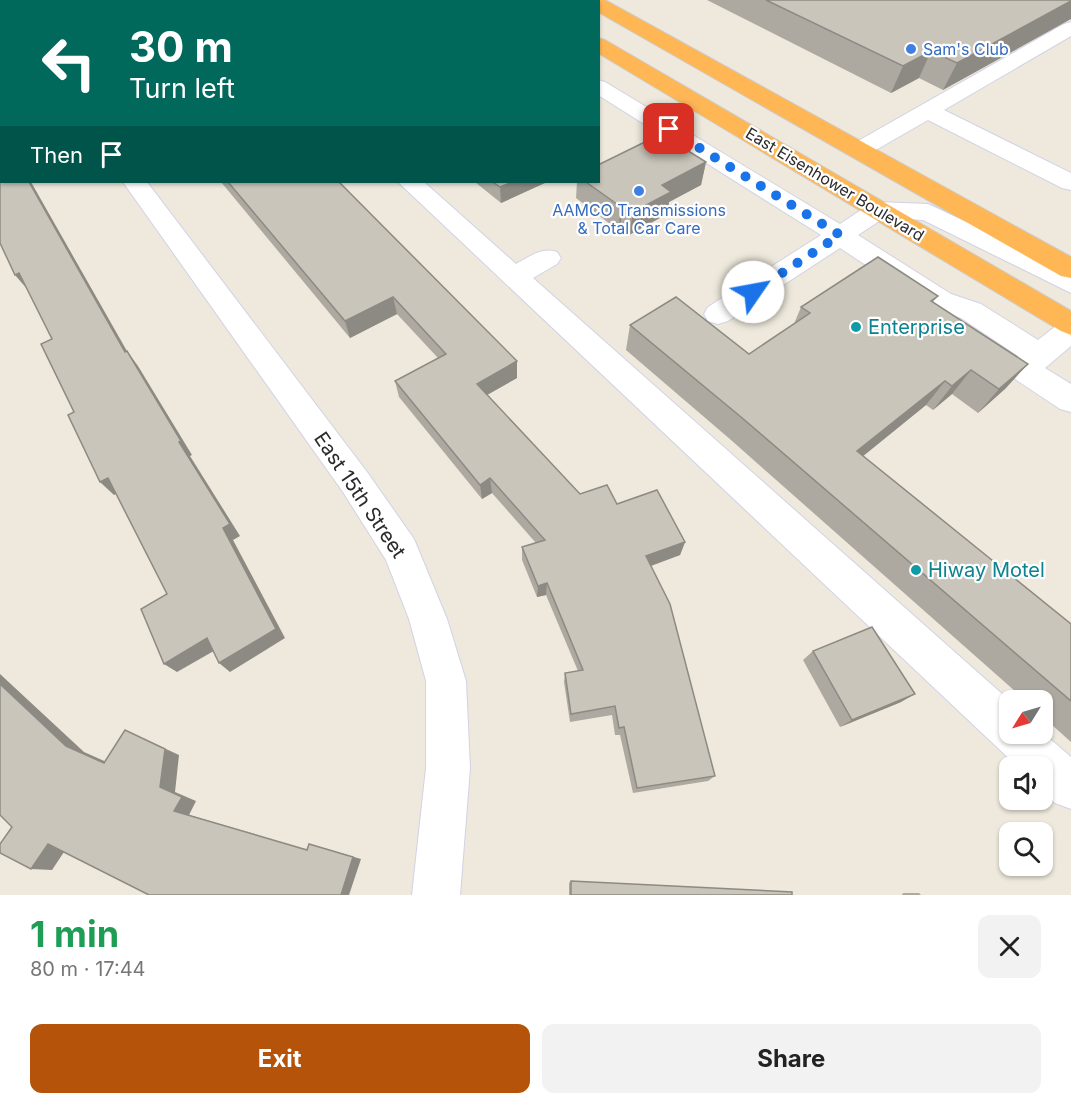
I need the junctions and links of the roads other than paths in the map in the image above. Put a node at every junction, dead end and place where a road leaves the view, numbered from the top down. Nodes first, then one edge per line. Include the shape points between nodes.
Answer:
1 (600, 5) edge
2 (1071, 28) edge
3 (600, 45) edge
4 (600, 87) edge
5 (928, 111) junction
6 (859, 150) junction
7 (136, 183) edge
8 (411, 183) edge
9 (1071, 183) edge
10 (879, 210) junction
11 (840, 235) junction
12 (548, 258) dead end
13 (1071, 269) edge
14 (514, 277) junction
15 (1071, 283) edge
16 (718, 314) dead end
17 (1071, 324) edge
18 (1071, 330) edge
19 (1039, 355) junction
20 (1071, 400) edge
21 (999, 721) edge
22 (1024, 744) edge
23 (1071, 787) edge
24 (436, 895) edge

1 - 6 highway, East Eisenhower Boulevard
2 - 5 street
3 - 10 highway, East Eisenhower Boulevard
4 - 11 street
5 - 6 street
5 - 9 street
6 - 13 highway, East Eisenhower Boulevard
7 - 24 street, East 15th Street via 355,482 401,551 428,619 446,681 448,768
8 - 14 street
10 - 11 street
10 - 15 street via 928,212
10 - 17 highway, East Eisenhower Boulevard
11 - 16 street
11 - 19 street via 941,301 970,311
12 - 14 street
14 - 21 street
18 - 19 street
19 - 20 street via 1023,369
22 - 23 street

